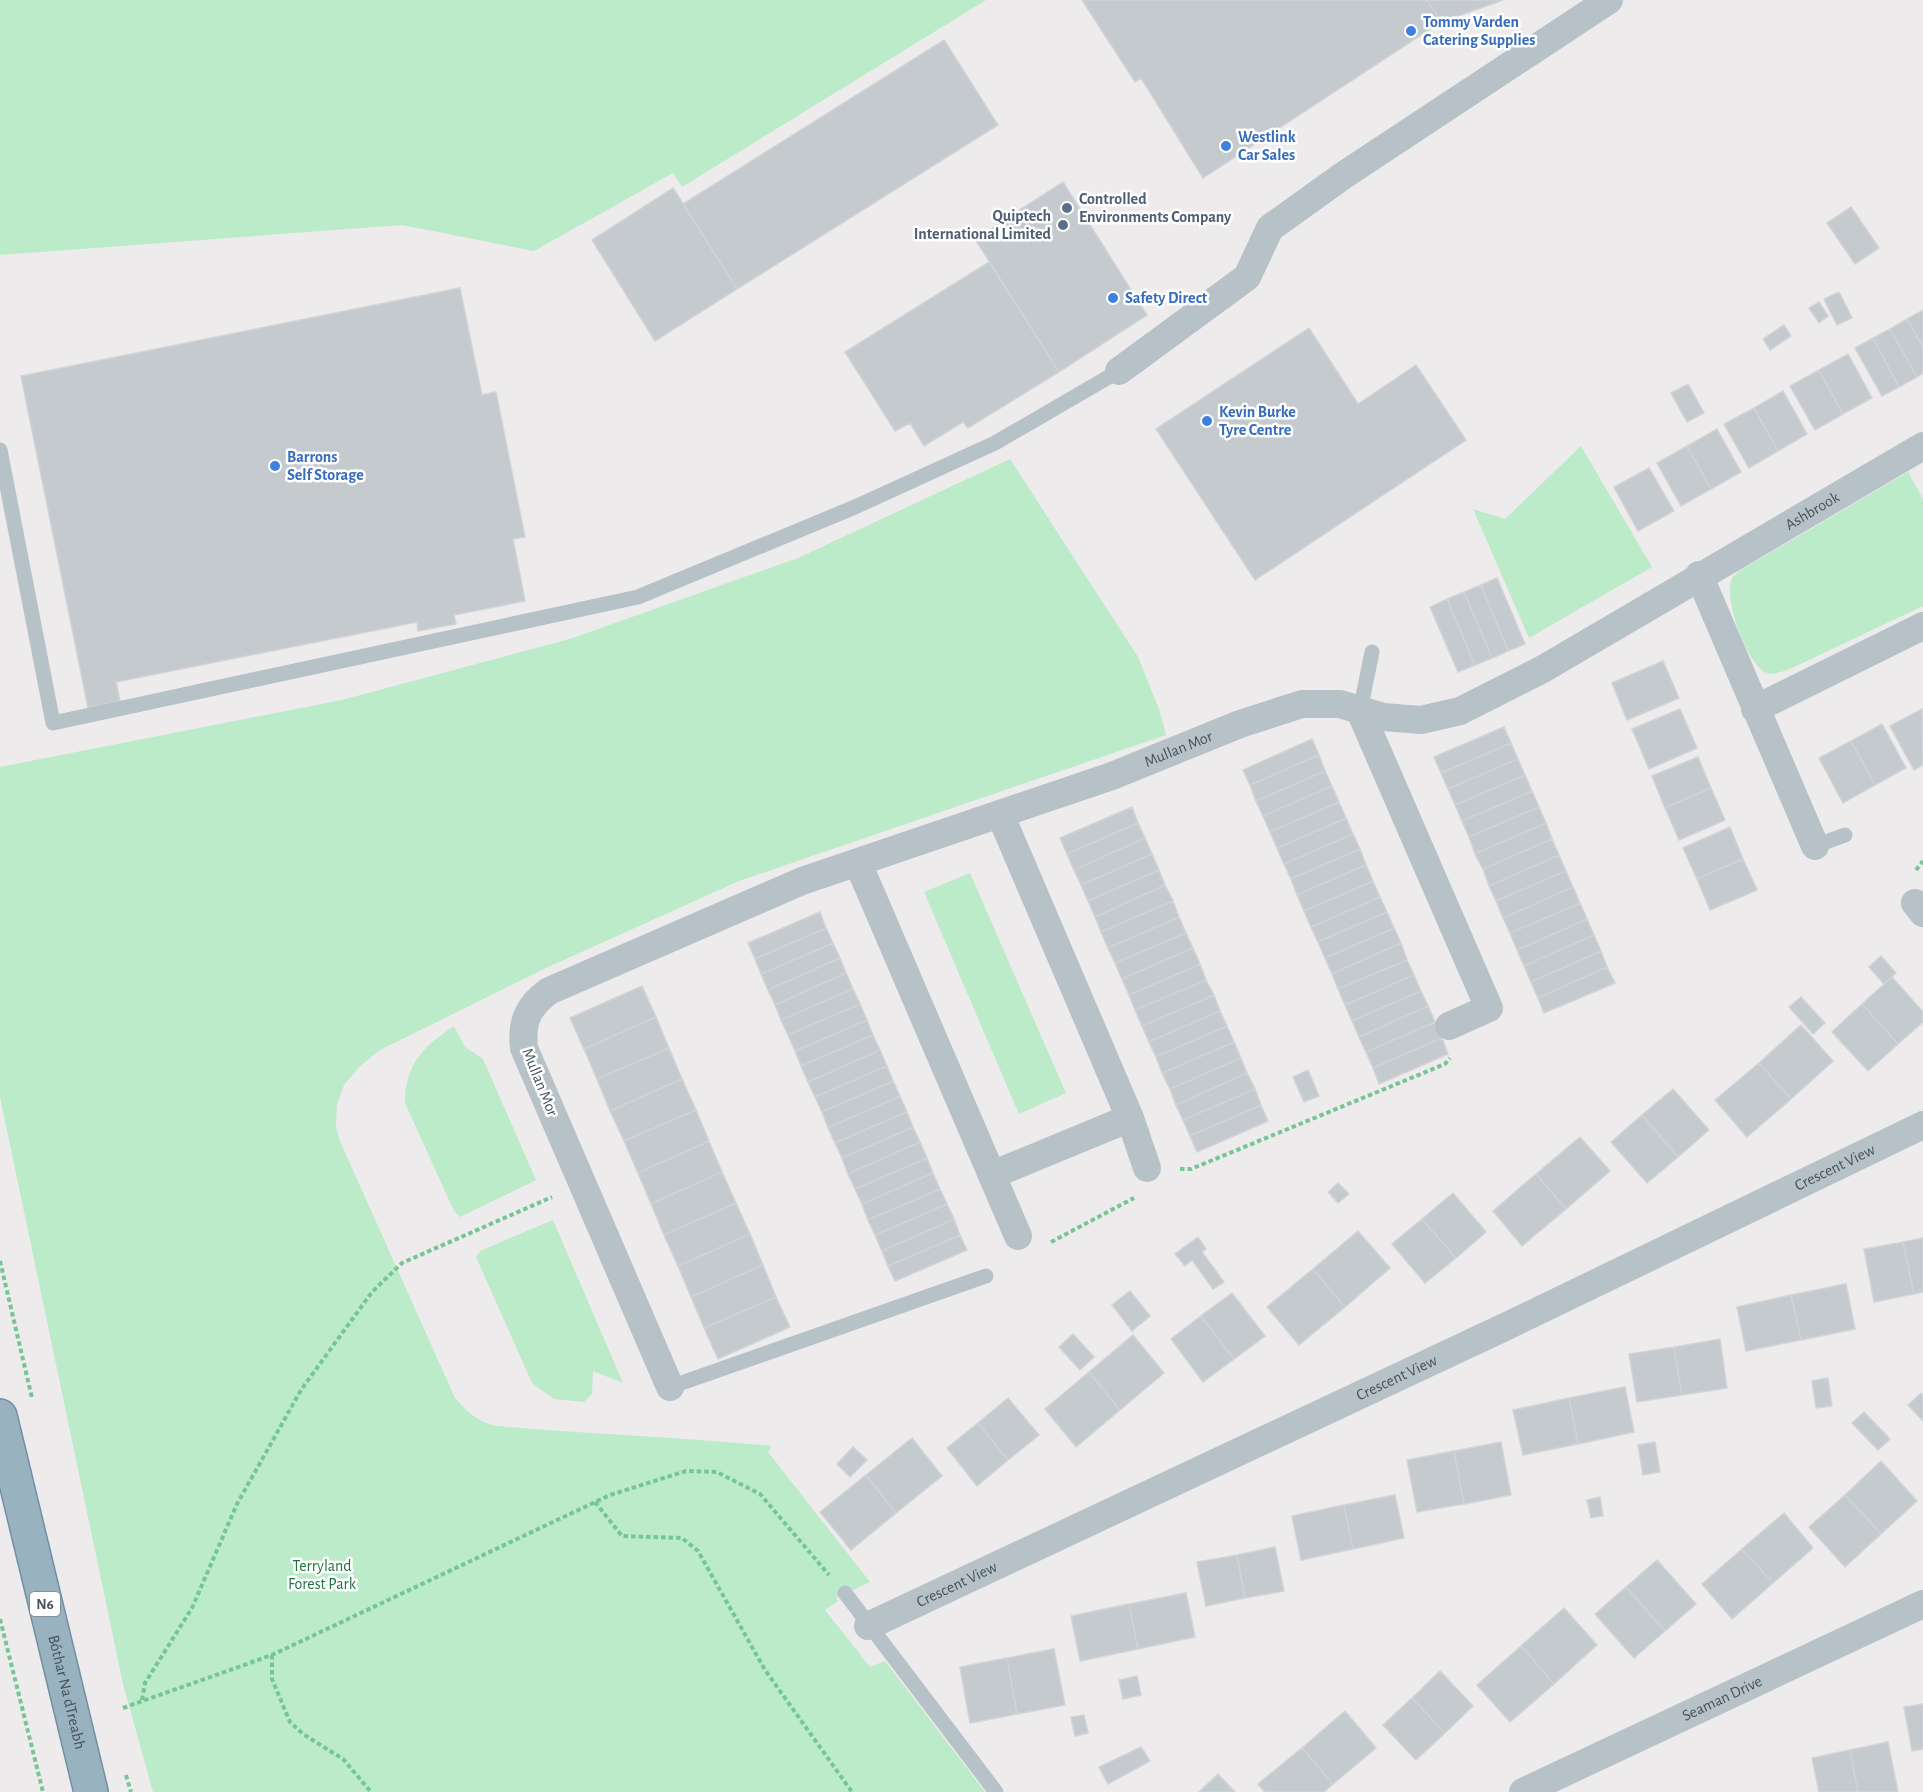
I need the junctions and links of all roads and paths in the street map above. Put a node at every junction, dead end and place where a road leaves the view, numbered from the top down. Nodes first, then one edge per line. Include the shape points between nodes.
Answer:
1 (1609, 0) edge
2 (1119, 371) joint
3 (1923, 446) edge
4 (0, 450) edge
5 (1700, 576) junction
6 (1923, 626) edge
7 (1372, 652) dead end
8 (1543, 669) joint
9 (1755, 709) junction
10 (1360, 711) junction
11 (1000, 814) junction
12 (1845, 835) dead end
13 (1815, 846) joint
14 (858, 863) junction
15 (1449, 1026) joint
16 (1130, 1118) junction
17 (1923, 1125) edge
18 (1147, 1168) joint
19 (1191, 1169) junction
20 (1181, 1174) dead end
21 (992, 1175) junction
22 (1140, 1196) dead end
23 (533, 1205) dead end
24 (1018, 1236) dead end
25 (1047, 1244) dead end
26 (986, 1276) dead end
27 (670, 1387) joint
28 (0, 1416) edge
29 (595, 1502) junction
30 (845, 1593) joint
31 (1923, 1604) edge
32 (0, 1620) edge
33 (868, 1626) junction
34 (272, 1655) junction
35 (141, 1701) junction
36 (123, 1708) dead end
37 (43, 1792) edge
38 (91, 1792) edge
39 (371, 1792) edge
40 (852, 1792) edge
41 (996, 1792) edge
42 (1523, 1792) edge

1 - 2 street via 1270,228 1247,277
2 - 4 lane via 995,443 855,507 638,597 53,723
3 - 5 street, Ashbrook
5 - 8 street, Ashbrook
5 - 9 street
6 - 9 street
7 - 10 lane
8 - 10 street, Mullan Mor via 1439,717 1399,719
9 - 13 street
10 - 11 street, Mullan Mor via 1340,704 1302,704
10 - 15 street via 1489,1008
11 - 14 street, Mullan Mor
11 - 16 street
12 - 13 lane
14 - 21 street
14 - 27 street, Mullan Mor via 793,884 549,991 537,1000 524,1022 524,1048
15 - 19 path via 1452,1056 1445,1064
16 - 18 street
16 - 21 street
17 - 33 street, Crescent View via 1518,1321
18 - 19 path
19 - 20 path
21 - 24 street
22 - 25 path
23 - 35 path via 402,1263 372,1293 301,1390 237,1504 192,1608 145,1683
26 - 27 lane
28 - 38 highway, Bóthar Na dTreabh / N6
29 - 30 path via 686,1470 717,1472 760,1494
29 - 34 path
29 - 40 path via 622,1536 682,1538 698,1551 765,1670
30 - 33 lane
31 - 42 street, Seaman Drive
32 - 37 path
33 - 41 lane
34 - 35 path
34 - 39 path via 272,1679 290,1722 344,1759
35 - 36 path

